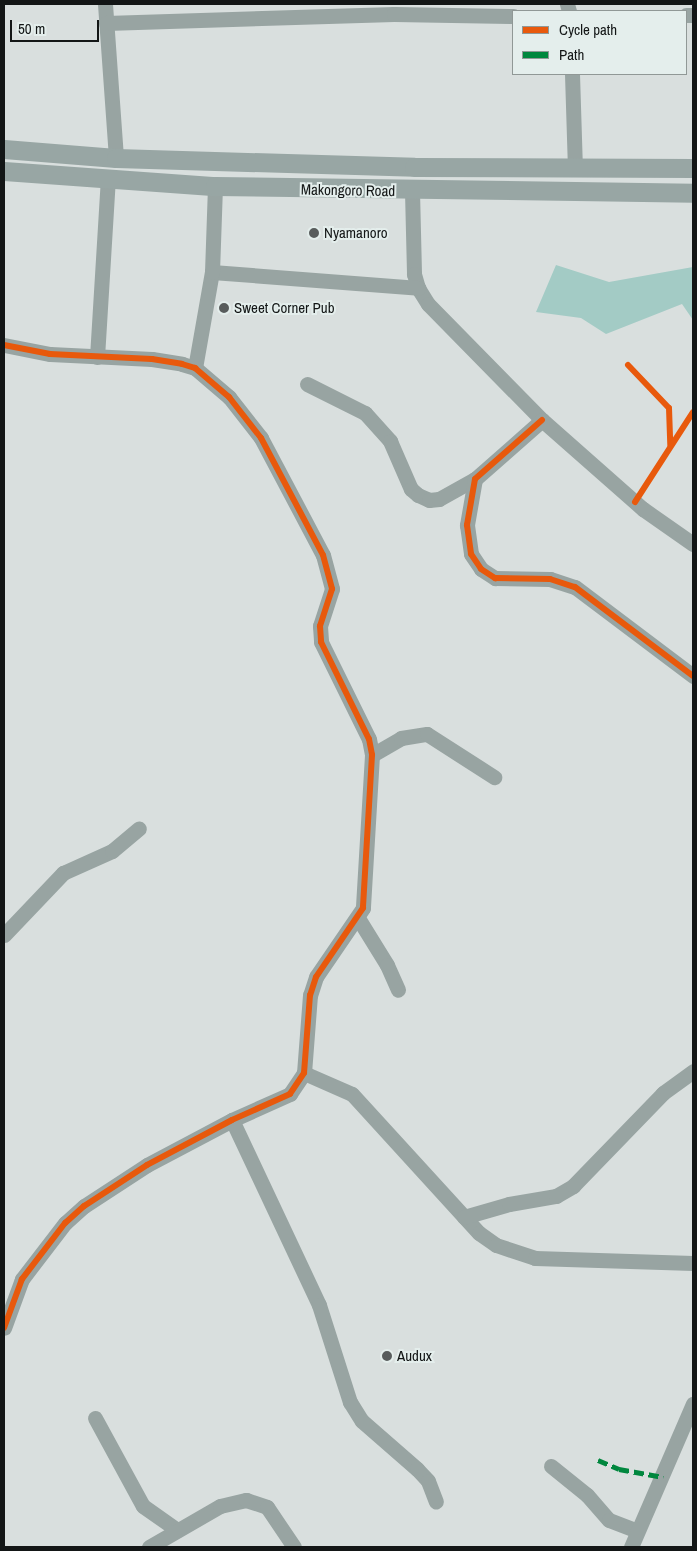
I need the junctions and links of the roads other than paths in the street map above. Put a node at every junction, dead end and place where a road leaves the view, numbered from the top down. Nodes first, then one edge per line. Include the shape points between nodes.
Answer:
1 (105, 4) edge
2 (512, 16) edge
3 (106, 23) junction
4 (572, 75) edge
5 (4, 149) edge
6 (116, 158) junction
7 (575, 168) junction
8 (693, 168) edge
9 (4, 171) edge
10 (108, 179) junction
11 (215, 186) junction
12 (412, 191) junction
13 (693, 193) edge
14 (212, 272) junction
15 (418, 288) junction
16 (4, 345) edge
17 (97, 357) junction
18 (195, 368) junction
19 (307, 384) dead end
20 (542, 420) junction
21 (475, 479) junction
22 (693, 544) edge
23 (693, 676) edge
24 (372, 755) junction
25 (494, 777) dead end
26 (139, 828) dead end
27 (358, 918) junction
28 (4, 936) edge
29 (398, 990) dead end
30 (693, 1071) edge
31 (304, 1073) junction
32 (232, 1120) junction
33 (464, 1217) junction
34 (693, 1263) edge
35 (4, 1328) edge
36 (693, 1404) edge
37 (95, 1418) dead end
38 (551, 1466) dead end
39 (436, 1502) dead end
40 (177, 1530) junction
41 (637, 1531) junction
42 (149, 1547) edge
43 (294, 1547) edge
44 (631, 1547) edge

1 - 3 street
2 - 3 street via 394,14
3 - 6 street
4 - 7 street
5 - 6 main road, Makongoro Road
6 - 7 main road, Makongoro Road
7 - 8 main road, Makongoro Road
9 - 10 main road, Makongoro Road
10 - 11 main road, Makongoro Road
10 - 17 street
11 - 12 main road, Makongoro Road
11 - 14 street
12 - 13 main road, Makongoro Road
12 - 15 street via 414,274
14 - 15 street
14 - 18 street
15 - 20 street via 428,304
16 - 17 street via 50,354
17 - 18 street via 152,359
18 - 24 street via 246,416 323,555 332,589 320,626 321,642 369,739
19 - 21 street via 365,413 390,441 411,489 418,495 429,500 440,499
20 - 21 street
20 - 22 street via 643,509
21 - 23 street via 467,525 471,554 481,569 495,578 550,579 575,587
24 - 25 street via 401,738 416,733 427,734
24 - 27 street via 365,842 366,892
26 - 28 street via 112,851 62,873
27 - 29 street via 388,965
27 - 31 street via 316,976 310,995
30 - 33 street via 663,1093 573,1186 556,1196 509,1204
31 - 32 street via 290,1094
31 - 33 street via 352,1094
32 - 35 street via 121,1180 65,1223 22,1279
32 - 39 street via 319,1305 350,1402 362,1421 428,1481
33 - 34 street via 496,1245 535,1258
36 - 41 street
37 - 40 street via 143,1506
38 - 41 street via 587,1495 609,1520
40 - 42 street
40 - 43 street via 220,1506 246,1500 267,1507
41 - 44 street

